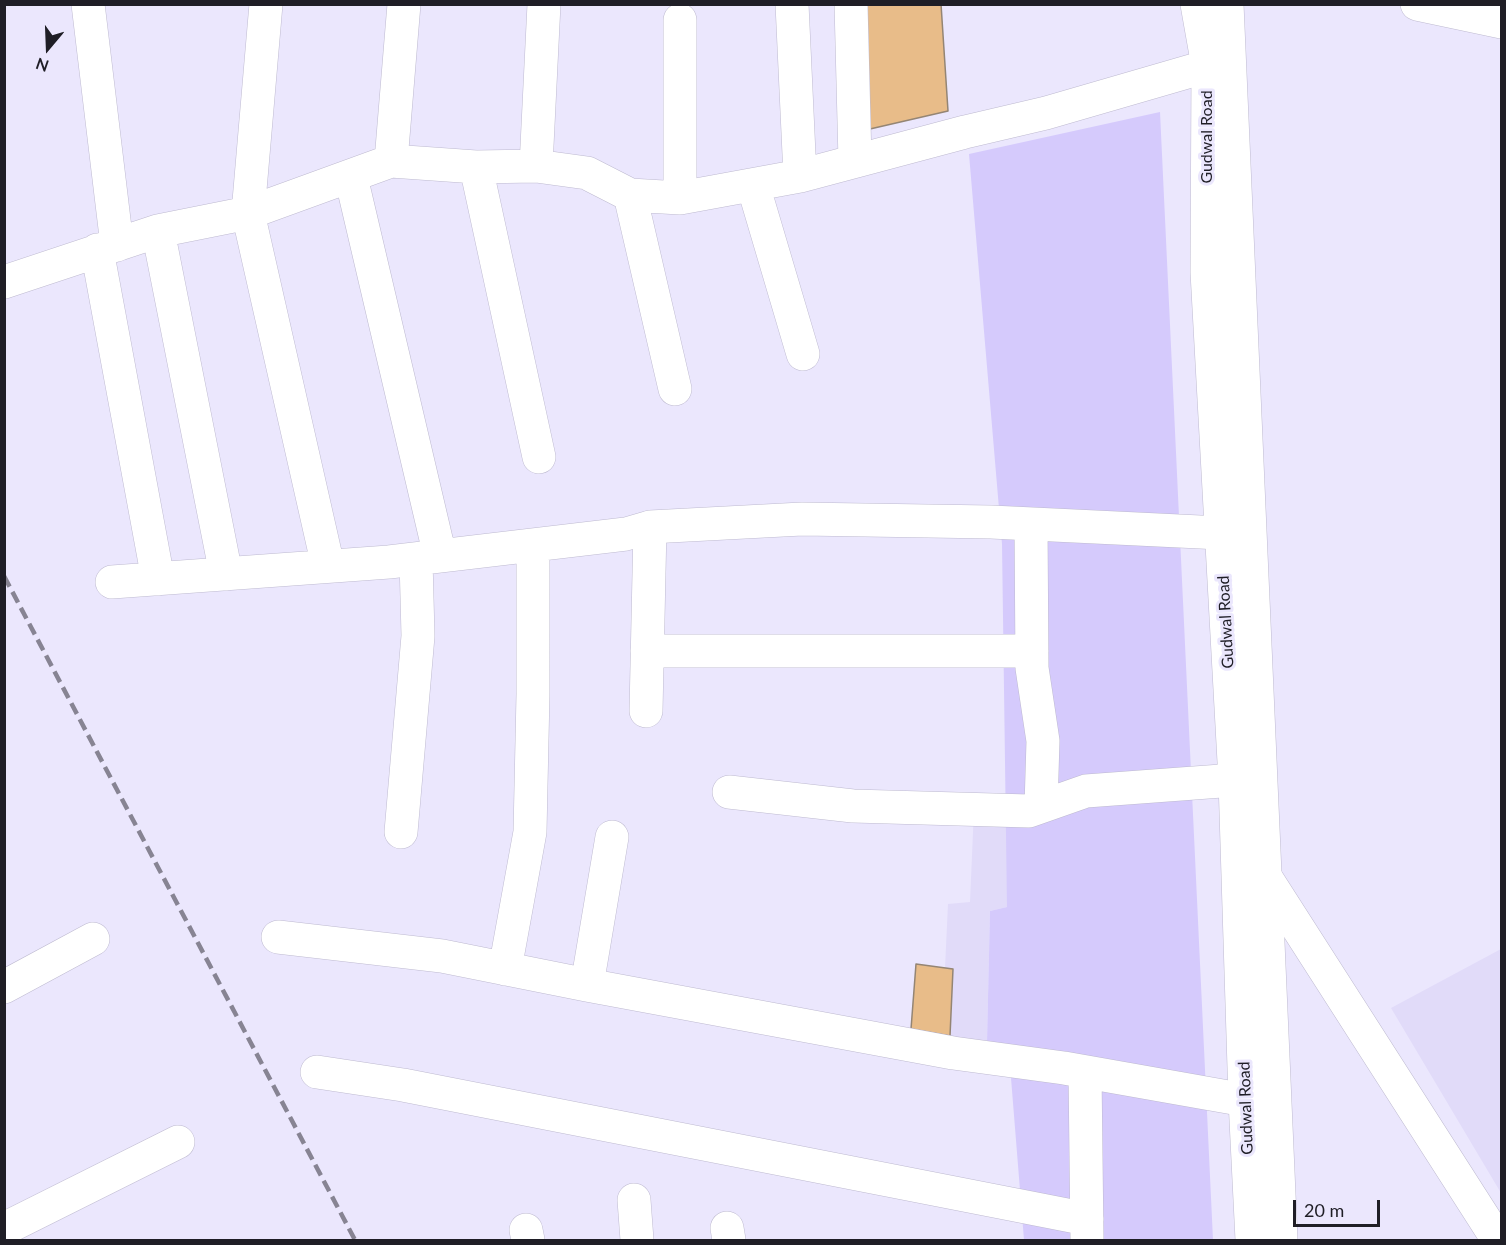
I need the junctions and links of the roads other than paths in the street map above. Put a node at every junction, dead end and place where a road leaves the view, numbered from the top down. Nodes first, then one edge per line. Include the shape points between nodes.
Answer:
1 (88, 4) edge
2 (266, 4) edge
3 (404, 4) edge
4 (544, 4) edge
5 (792, 4) edge
6 (851, 4) edge
7 (1197, 4) edge
8 (1227, 4) edge
9 (1417, 4) edge
10 (680, 20) dead end
11 (1502, 22) edge
12 (1208, 66) junction
13 (392, 161) junction
14 (855, 161) junction
15 (536, 166) junction
16 (476, 167) junction
17 (800, 176) junction
18 (351, 177) junction
19 (753, 185) junction
20 (630, 195) junction
21 (680, 198) junction
22 (248, 213) junction
23 (158, 231) junction
24 (107, 248) junction
25 (4, 282) edge
26 (803, 354) dead end
27 (675, 388) dead end
28 (539, 457) dead end
29 (1031, 524) junction
30 (650, 527) junction
31 (1221, 533) junction
32 (533, 545) junction
33 (428, 557) junction
34 (328, 566) junction
35 (226, 574) junction
36 (158, 579) junction
37 (112, 582) dead end
38 (647, 651) junction
39 (1032, 651) junction
40 (646, 711) dead end
41 (1235, 780) junction
42 (729, 792) dead end
43 (1041, 806) junction
44 (401, 832) dead end
45 (612, 837) dead end
46 (1252, 871) junction
47 (278, 937) dead end
48 (93, 939) dead end
49 (505, 969) junction
50 (587, 986) junction
51 (4, 987) edge
52 (317, 1072) dead end
53 (1085, 1072) junction
54 (1245, 1100) junction
55 (178, 1142) dead end
56 (634, 1200) dead end
57 (4, 1229) edge
58 (1087, 1230) edge
59 (637, 1240) edge
60 (1252, 1240) edge
61 (1281, 1240) edge
62 (1498, 1240) edge

1 - 24 street
2 - 22 street
3 - 13 street
4 - 15 street
5 - 17 street
6 - 14 street
7 - 12 street, Gudwal Road
8 - 46 street, Gudwal Road
9 - 11 street
10 - 21 street
12 - 14 street via 1046,113
12 - 31 street, Gudwal Road via 1207,272
13 - 16 street
13 - 18 street
14 - 17 street
15 - 16 street
15 - 20 street via 587,173
16 - 28 street
17 - 19 street
18 - 22 street
18 - 33 street
19 - 21 street
19 - 26 street
20 - 21 street
20 - 27 street
22 - 23 street
22 - 34 street
23 - 24 street
23 - 35 street
24 - 25 street
24 - 36 street
29 - 30 street via 802,519
29 - 31 street
29 - 39 street
30 - 32 street via 626,534
30 - 38 street
31 - 41 street, Gudwal Road
32 - 33 street
32 - 49 street via 530,832
33 - 34 street
33 - 44 street
34 - 35 street
35 - 36 street
36 - 37 street
38 - 39 street
38 - 40 street
39 - 43 street via 1043,741
41 - 43 street via 1086,791
41 - 46 street, Gudwal Road
42 - 43 street via 853,806 1029,811
45 - 50 street
46 - 54 street, Gudwal Road
46 - 61 street, Gudwal Road
46 - 62 street
47 - 49 street via 442,956
48 - 51 street
49 - 50 street
50 - 53 street via 953,1053
52 - 58 street via 403,1085
53 - 54 street
53 - 58 street
54 - 60 street, Gudwal Road
55 - 57 street
56 - 59 street

